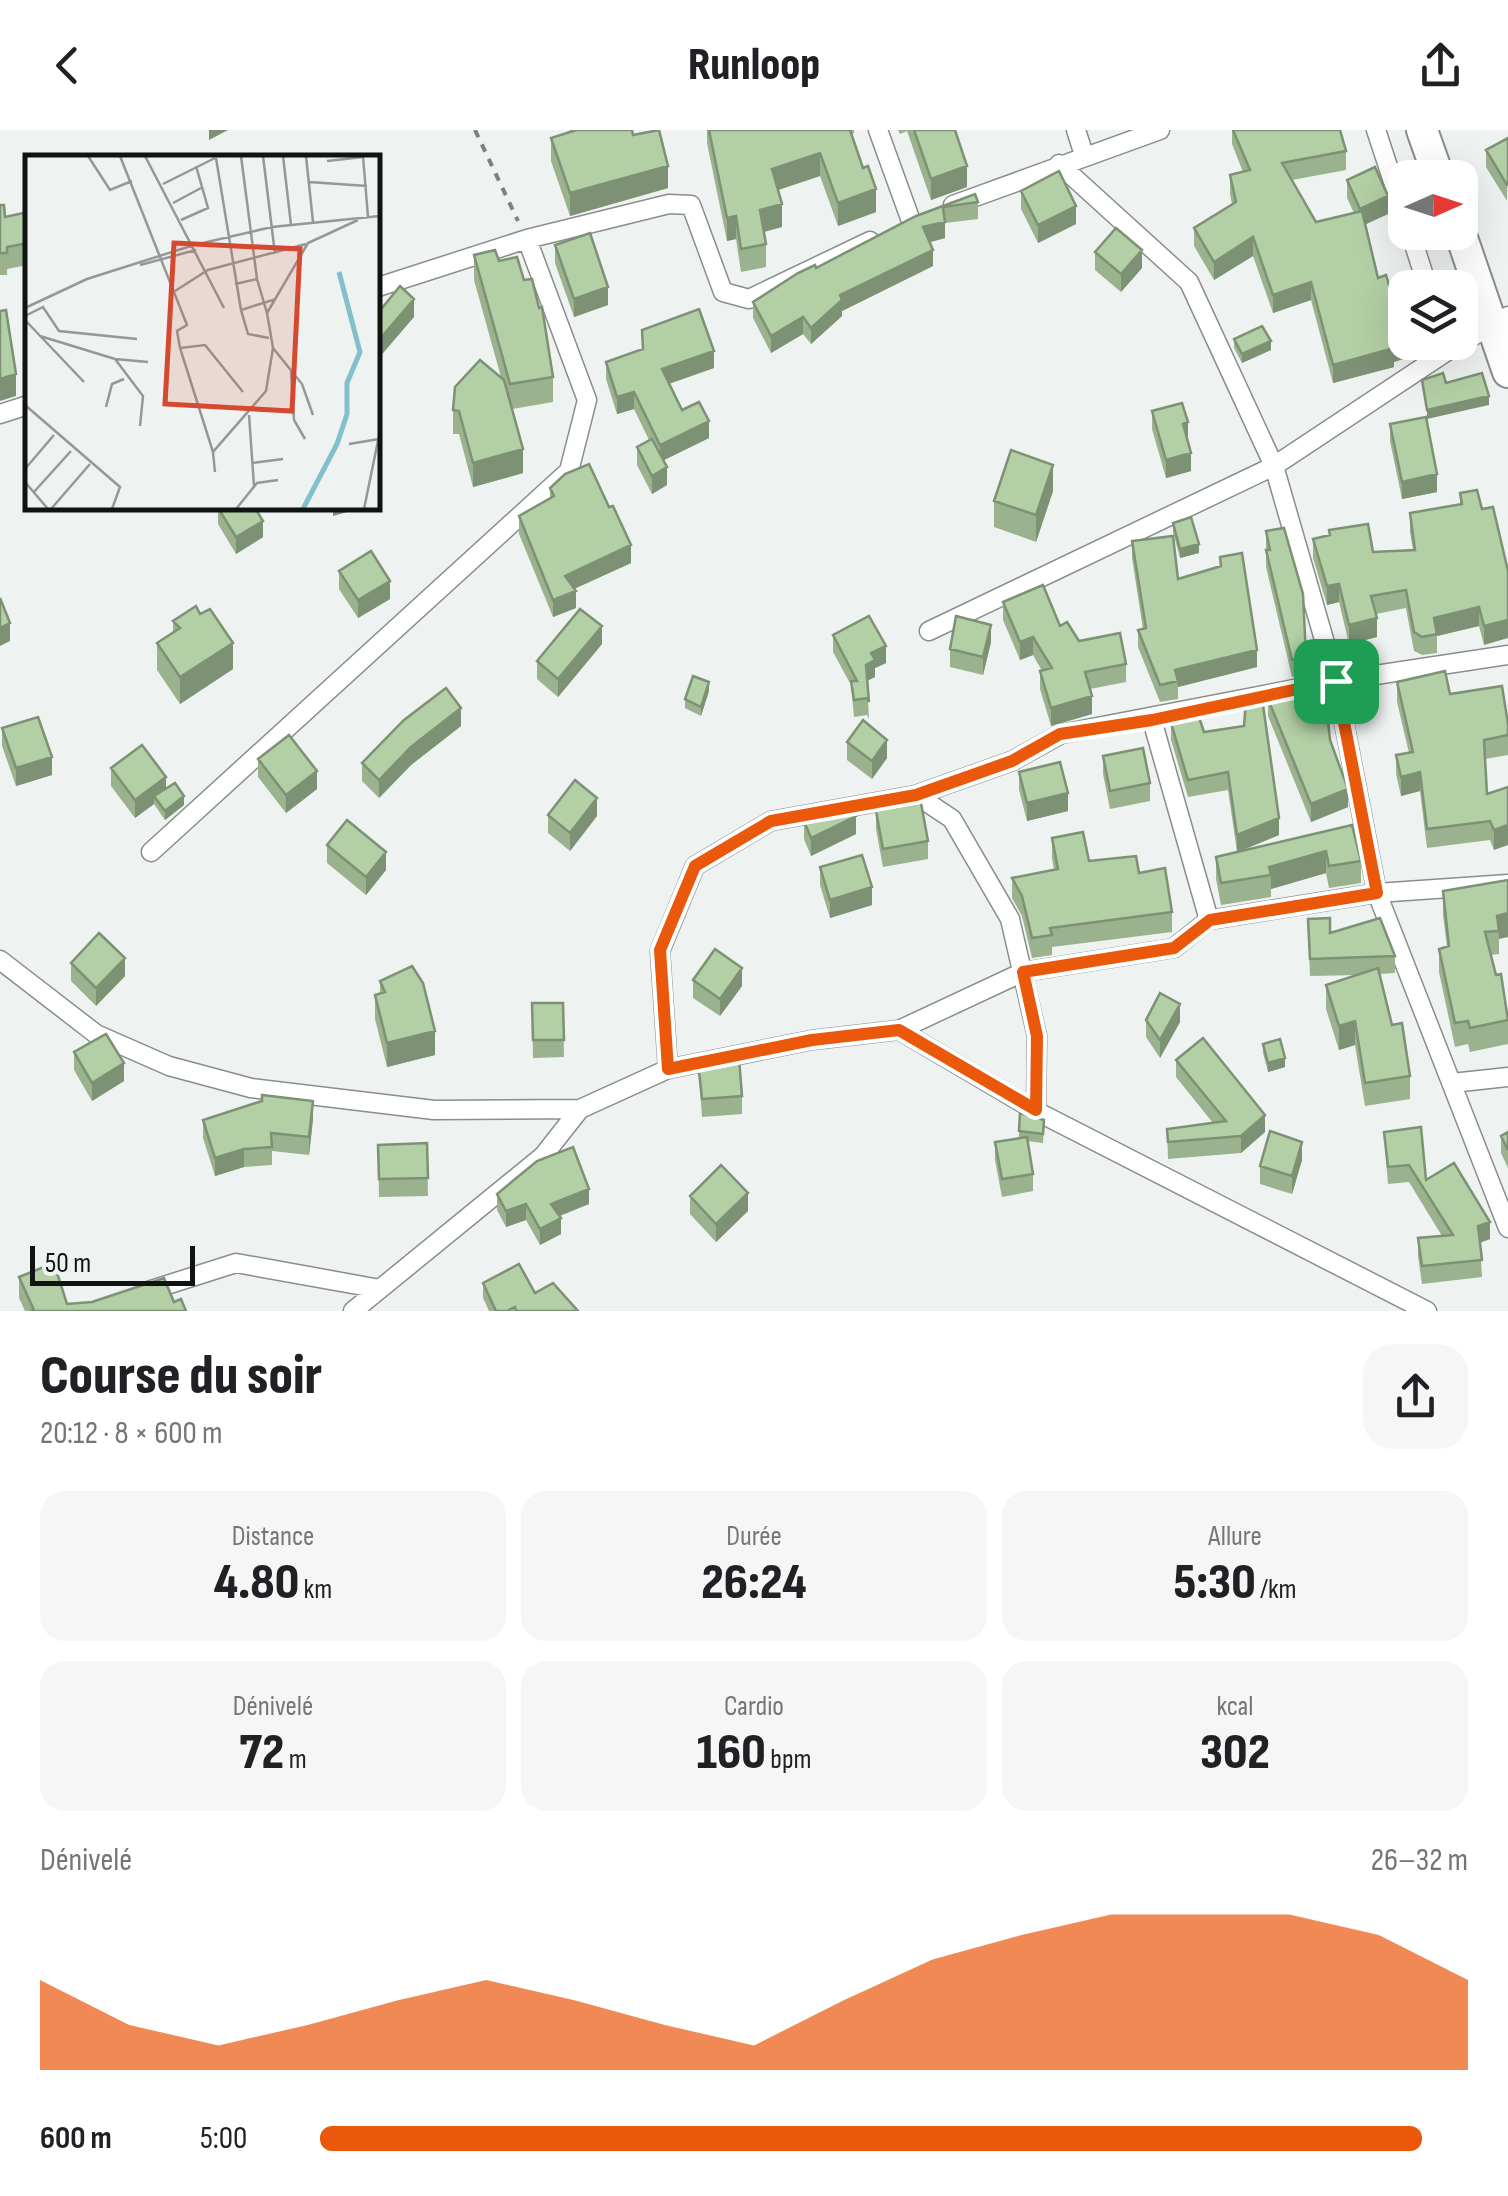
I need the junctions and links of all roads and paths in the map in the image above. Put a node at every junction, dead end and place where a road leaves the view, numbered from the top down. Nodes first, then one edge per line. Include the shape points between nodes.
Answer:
1 (475, 130) edge
2 (878, 130) edge
3 (1076, 130) edge
4 (1160, 130) edge
5 (1376, 130) edge
6 (1422, 130) edge
7 (1084, 155) junction
8 (1433, 160) edge
9 (1059, 164) junction
10 (1388, 166) edge
11 (911, 221) junction
12 (527, 238) junction
13 (1468, 250) edge
14 (380, 286) edge
15 (1501, 320) edge
16 (1478, 331) edge
17 (1428, 360) edge
18 (1508, 372) edge
19 (25, 406) edge
20 (0, 414) edge
21 (1274, 466) junction
22 (928, 631) dead end
23 (1508, 655) edge
24 (1336, 681) junction
25 (1152, 720) junction
26 (916, 795) junction
27 (151, 852) dead end
28 (1508, 884) edge
29 (1377, 893) junction
30 (1210, 920) junction
31 (0, 960) edge
32 (1023, 972) junction
33 (899, 1030) junction
34 (668, 1069) junction
35 (1508, 1077) edge
36 (1452, 1083) junction
37 (580, 1109) junction
38 (1036, 1110) junction
39 (1508, 1228) edge
40 (380, 1289) junction
41 (125, 1299) edge
42 (353, 1311) edge
43 (1427, 1311) edge

1 - 12 path
2 - 11 street
3 - 7 street
4 - 7 street
5 - 10 street
6 - 8 highway
7 - 9 street
9 - 11 street
9 - 21 street via 1189,282
11 - 12 street via 748,299 723,292 691,204
12 - 14 street
12 - 27 street via 587,400 569,472
13 - 15 highway
15 - 16 street
15 - 18 highway
17 - 21 street
19 - 20 street
21 - 22 street
21 - 24 street
23 - 24 street
24 - 25 street
24 - 29 street
25 - 26 street via 1060,734 1012,761
25 - 30 street
26 - 32 street via 952,819 969,844 1010,919
26 - 34 street via 771,821 695,866 660,950
28 - 29 street
29 - 30 street
29 - 36 street
30 - 32 street via 1174,948
31 - 37 street via 96,1034 169,1066 251,1088 434,1110
32 - 33 street
32 - 38 street via 1037,1036
33 - 34 street
33 - 38 street
34 - 37 street
35 - 36 street
36 - 39 street
37 - 40 street via 543,1156
38 - 43 street
40 - 41 street via 236,1263
40 - 42 street

